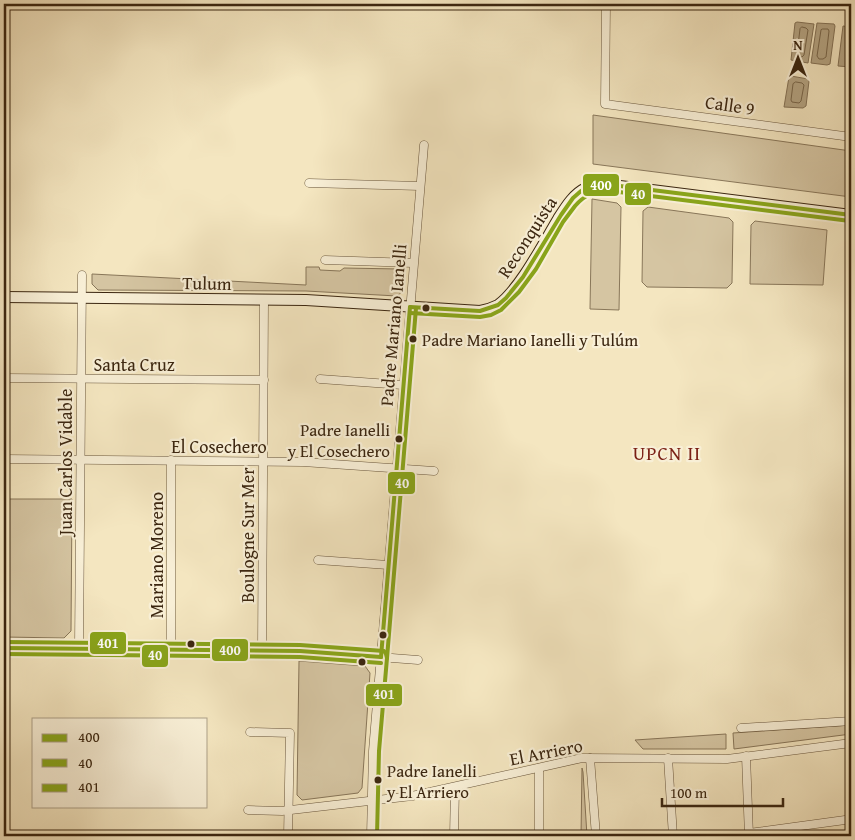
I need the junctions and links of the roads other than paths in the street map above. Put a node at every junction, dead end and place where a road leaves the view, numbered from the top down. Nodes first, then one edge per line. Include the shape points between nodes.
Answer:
1 (606, 4) edge
2 (851, 136) edge
3 (424, 144) dead end
4 (309, 183) dead end
5 (420, 186) junction
6 (851, 216) edge
7 (325, 260) dead end
8 (414, 263) junction
9 (82, 275) dead end
10 (4, 298) edge
11 (82, 298) junction
12 (264, 300) junction
13 (410, 307) junction
14 (4, 378) edge
15 (81, 379) junction
16 (320, 379) dead end
17 (264, 380) junction
18 (403, 385) junction
19 (4, 459) edge
20 (80, 460) junction
21 (171, 460) junction
22 (263, 461) junction
23 (396, 468) junction
24 (434, 471) dead end
25 (318, 560) dead end
26 (388, 565) junction
27 (4, 648) edge
28 (79, 649) junction
29 (171, 650) junction
30 (262, 651) junction
31 (381, 657) junction
32 (418, 660) dead end
33 (4, 699) edge
34 (851, 721) edge
35 (741, 728) dead end
36 (250, 732) dead end
37 (851, 743) edge
38 (746, 756) junction
39 (590, 758) junction
40 (668, 758) junction
41 (539, 768) junction
42 (455, 787) junction
43 (372, 801) junction
44 (248, 810) dead end
45 (288, 810) junction
46 (844, 820) dead end
47 (749, 834) edge
48 (288, 836) edge
49 (371, 836) edge
50 (454, 836) edge
51 (539, 836) edge
52 (596, 836) edge
53 (673, 836) edge

1 - 2 street, Calle 9 via 605,104
3 - 5 street, Padre Mariano Ianelli
4 - 5 street
5 - 8 street, Padre Mariano Ianelli
6 - 13 street, Reconquista via 603,184 590,186 571,199 524,275 497,305 480,311
7 - 8 street
8 - 13 street, Padre Mariano Ianelli
9 - 11 street, Juan Carlos Vidable
10 - 11 street, Tulum
11 - 12 street, Tulum
11 - 15 street, Juan Carlos Vidable
12 - 13 street, Tulum
12 - 17 street, Boulogne Sur Mer
13 - 18 street, Padre Mariano Ianelli
14 - 15 street, Santa Cruz
15 - 17 street, Santa Cruz
15 - 20 street, Juan Carlos Vidable
16 - 18 street
17 - 22 street, Boulogne Sur Mer
18 - 23 street, Padre Mariano Ianelli
19 - 20 street, El Cosechero
20 - 21 street, El Cosechero
20 - 28 street, Juan Carlos Vidable
21 - 22 street, El Cosechero
21 - 29 street, Mariano Moreno
22 - 23 street, El Cosechero
22 - 30 street, Boulogne Sur Mer
23 - 24 street, El Cosechero
23 - 26 street, Padre Mariano Ianelli
25 - 26 street
26 - 31 street, Padre Mariano Ianelli
27 - 28 street
27 - 33 street
28 - 29 street
29 - 30 street
30 - 31 street
31 - 32 street
31 - 43 street, Padre Mariano Ianelli
34 - 35 street
36 - 45 street via 290,733
37 - 38 street, El Arriero
38 - 40 street, El Arriero via 727,759
38 - 47 street
39 - 40 street, El Arriero
39 - 41 street, El Arriero
39 - 52 street
40 - 53 street
41 - 42 street, El Arriero
41 - 51 street
42 - 43 street, El Arriero
42 - 50 street
43 - 45 street, El Arriero
43 - 49 street, Padre Mariano Ianelli
44 - 45 street, El Arriero
45 - 48 street
46 - 47 street

